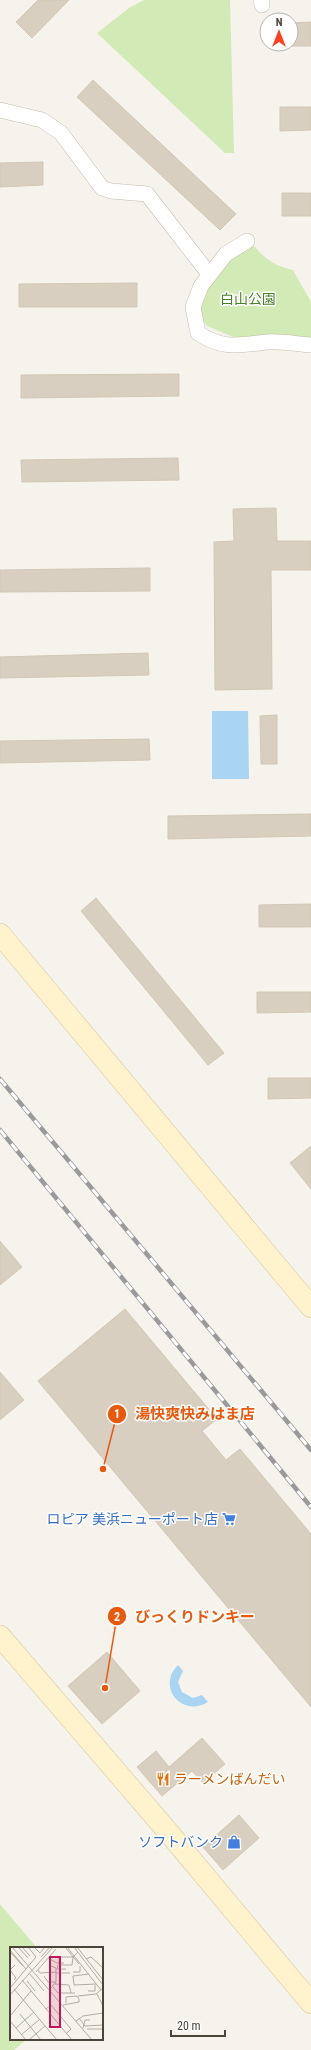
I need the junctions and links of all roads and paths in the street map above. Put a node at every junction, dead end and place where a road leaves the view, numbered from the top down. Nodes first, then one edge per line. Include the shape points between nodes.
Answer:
1 (0, 110) edge
2 (247, 240) dead end
3 (209, 274) junction
4 (311, 345) edge
5 (0, 934) edge
6 (311, 1307) edge
7 (0, 1636) edge
8 (311, 2003) edge

1 - 3 street via 42,120 61,133 102,188 147,194
2 - 3 street via 226,254
3 - 4 street via 193,307 198,333 210,342 231,346 268,342
5 - 6 street
7 - 8 street via 169,1832

